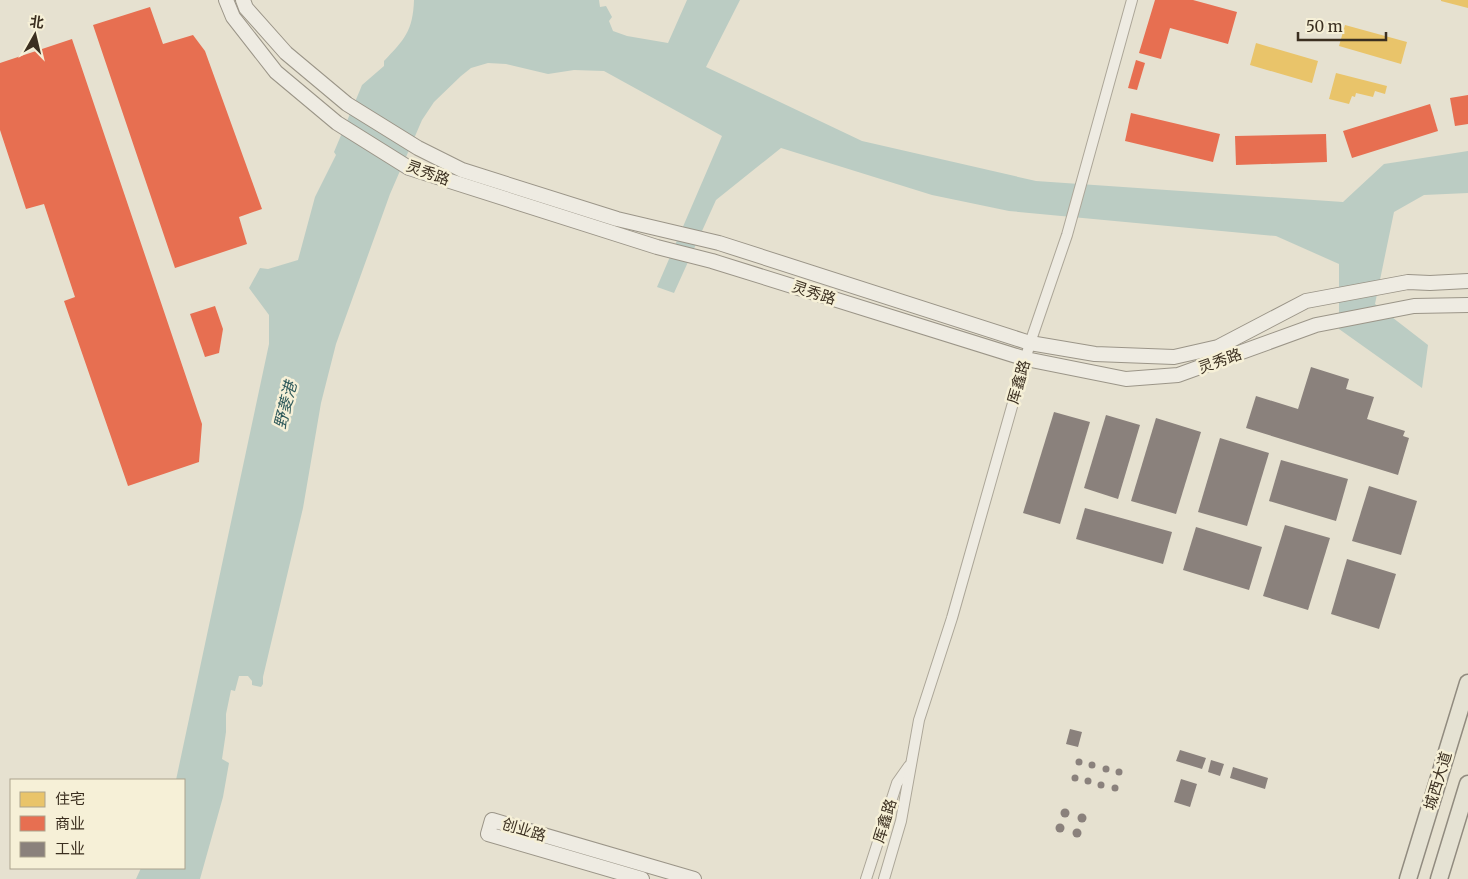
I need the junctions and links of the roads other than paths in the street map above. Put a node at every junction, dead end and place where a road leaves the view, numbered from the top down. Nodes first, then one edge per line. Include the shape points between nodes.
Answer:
1 (226, 0) edge
2 (243, 0) edge
3 (1132, 0) edge
4 (1468, 281) edge
5 (1468, 305) edge
6 (1030, 343) junction
7 (1026, 359) junction
8 (1468, 683) edge
9 (910, 765) junction
10 (1468, 784) edge
11 (642, 879) edge
12 (694, 879) edge
13 (866, 879) edge
14 (884, 879) edge
15 (1408, 879) edge
16 (1439, 879) edge

1 - 7 street, 灵秀路 via 233,17 276,72 337,123 409,168
2 - 6 street, 灵秀路 via 246,8 286,53 347,104 418,148 462,170 617,219 718,243
3 - 6 street, 厍鑫路 via 1066,235
4 - 6 street, 灵秀路 via 1408,282 1306,301 1218,347 1174,357 1095,354
5 - 7 street, 灵秀路 via 1414,306 1316,325 1178,375 1126,379
6 - 7 street, 厍鑫路
7 - 9 street, 厍鑫路 via 952,618 919,720
8 - 15 main road, 城西大道
9 - 13 street, 厍鑫路 via 897,782
9 - 14 street, 厍鑫路 via 901,821
10 - 16 main road, 城西大道
11 - 12 street, 创业路 via 488,834 492,820

